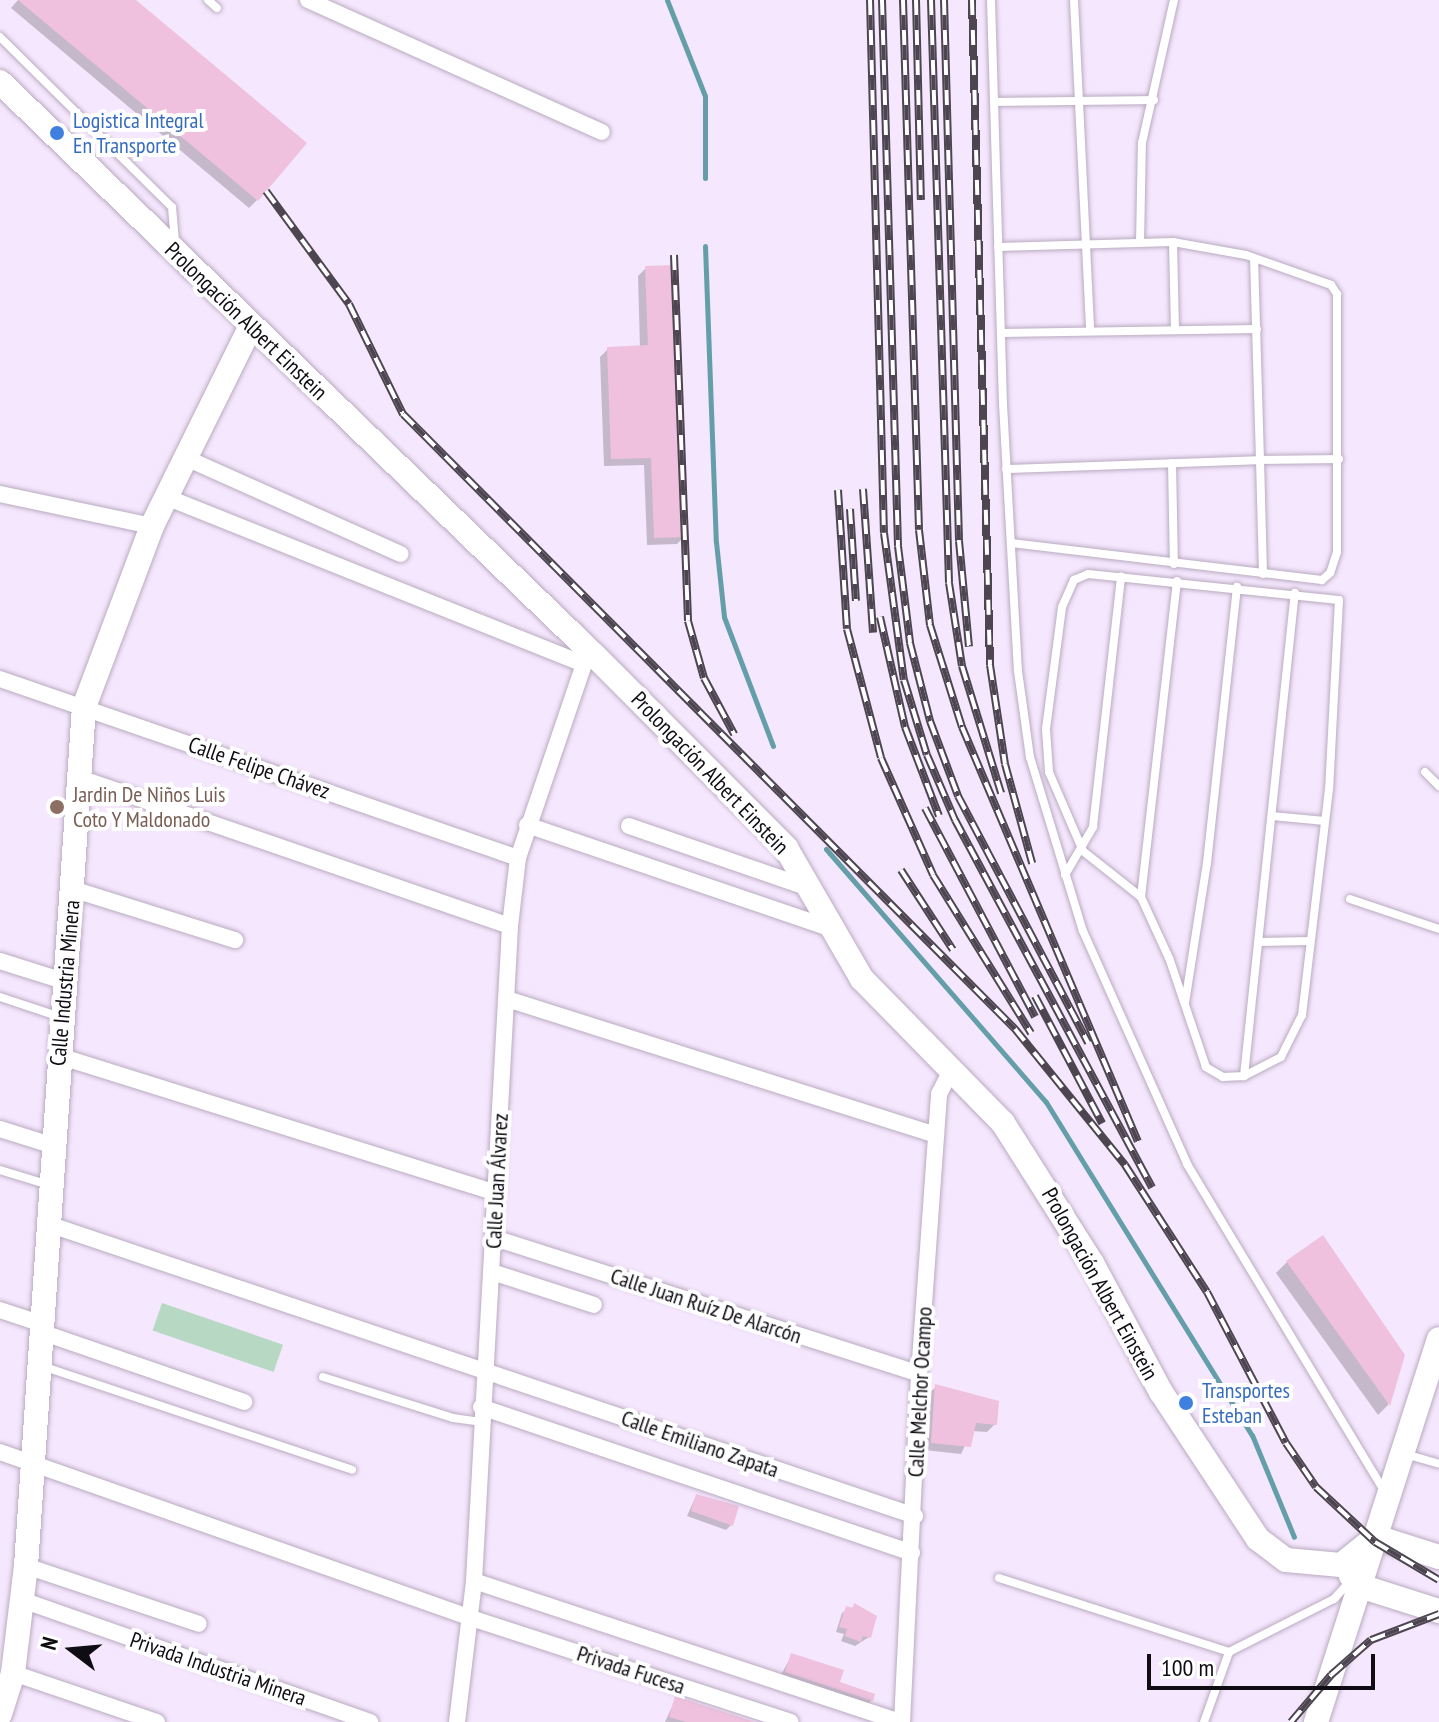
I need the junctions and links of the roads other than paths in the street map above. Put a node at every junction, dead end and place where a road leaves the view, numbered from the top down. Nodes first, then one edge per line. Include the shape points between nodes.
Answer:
1 (208, 0) edge
2 (308, 0) edge
3 (991, 0) edge
4 (1074, 0) edge
5 (1174, 0) edge
6 (217, 8) dead end
7 (0, 37) edge
8 (0, 82) edge
9 (1081, 100) junction
10 (1154, 100) junction
11 (994, 102) junction
12 (602, 132) dead end
13 (1173, 242) junction
14 (1140, 243) junction
15 (1086, 244) junction
16 (998, 247) junction
17 (175, 253) junction
18 (1254, 260) junction
19 (251, 326) junction
20 (1175, 329) junction
21 (1257, 329) junction
22 (1090, 331) junction
23 (1001, 333) junction
24 (186, 458) junction
25 (1339, 459) junction
26 (1260, 460) junction
27 (1172, 463) junction
28 (1006, 469) junction
29 (0, 494) edge
30 (166, 497) junction
31 (152, 526) junction
32 (1011, 543) junction
33 (401, 554) dead end
34 (1174, 564) junction
35 (1263, 574) junction
36 (1121, 577) junction
37 (1177, 581) junction
38 (1237, 587) junction
39 (1295, 593) junction
40 (589, 659) junction
41 (0, 679) edge
42 (84, 707) junction
43 (1425, 772) dead end
44 (77, 777) junction
45 (1439, 786) edge
46 (1272, 816) junction
47 (1325, 821) junction
48 (527, 825) junction
49 (629, 826) dead end
50 (1083, 851) junction
51 (518, 858) junction
52 (1065, 875) junction
53 (810, 888) junction
54 (72, 889) junction
55 (1141, 897) junction
56 (1350, 899) dead end
57 (510, 926) junction
58 (833, 929) junction
59 (1439, 929) edge
60 (235, 940) dead end
61 (1310, 941) junction
62 (1259, 942) junction
63 (0, 961) edge
64 (63, 981) junction
65 (0, 997) edge
66 (507, 999) junction
67 (1185, 1004) junction
68 (60, 1017) junction
69 (59, 1056) junction
70 (953, 1067) junction
71 (1244, 1076) junction
72 (0, 1129) edge
73 (936, 1135) junction
74 (51, 1145) junction
75 (0, 1170) edge
76 (49, 1186) junction
77 (496, 1193) junction
78 (48, 1224) junction
79 (494, 1238) junction
80 (492, 1272) junction
81 (594, 1305) dead end
82 (0, 1310) edge
83 (42, 1328) junction
84 (1439, 1339) edge
85 (38, 1364) junction
86 (485, 1372) junction
87 (919, 1374) junction
88 (323, 1377) dead end
89 (244, 1402) dead end
90 (481, 1414) junction
91 (0, 1452) edge
92 (1403, 1453) junction
93 (30, 1462) junction
94 (1439, 1464) edge
95 (352, 1470) dead end
96 (1388, 1498) junction
97 (915, 1516) junction
98 (1376, 1537) junction
99 (912, 1553) junction
100 (1439, 1557) edge
101 (26, 1566) junction
102 (1351, 1577) junction
103 (999, 1578) dead end
104 (474, 1581) junction
105 (22, 1600) junction
106 (1439, 1611) edge
107 (471, 1618) junction
108 (199, 1624) dead end
109 (9, 1632) edge
110 (1229, 1652) junction
111 (13, 1673) junction
112 (0, 1714) edge
113 (17, 1722) edge
114 (157, 1722) edge
115 (370, 1722) edge
116 (457, 1722) edge
117 (791, 1722) edge
118 (902, 1722) edge
119 (1204, 1722) edge
120 (1316, 1722) edge

1 - 6 lane
2 - 12 street
3 - 11 lane
4 - 9 lane
5 - 10 lane
7 - 17 lane via 172,207
8 - 17 main road, Prolongación Albert Einstein
9 - 10 lane
9 - 11 lane
9 - 15 lane
10 - 14 lane via 1138,175
11 - 16 lane
13 - 14 lane
13 - 18 lane
13 - 20 lane
14 - 15 lane
15 - 16 lane
15 - 22 lane
16 - 23 lane
17 - 19 main road, Prolongación Albert Einstein
18 - 21 lane
18 - 25 lane via 1336,289
19 - 24 main road, Calle Industria Minera
19 - 40 main road, Prolongación Albert Einstein
20 - 21 lane
20 - 22 lane
21 - 26 lane
22 - 23 lane
23 - 28 lane
24 - 30 main road, Calle Industria Minera
24 - 33 street
25 - 26 lane
25 - 35 lane via 1337,552 1330,573 1322,580
26 - 27 lane
26 - 35 lane
27 - 28 lane
27 - 34 lane
28 - 32 lane
29 - 31 street
30 - 31 main road, Calle Industria Minera
30 - 40 street
31 - 42 main road, Calle Industria Minera
32 - 34 lane
32 - 52 lane via 1022,715
34 - 35 lane
36 - 37 lane
36 - 50 lane via 1094,819
36 - 50 lane via 1079,576 1062,607 1046,754 1060,804
37 - 38 lane
37 - 55 lane
38 - 39 lane
38 - 67 lane via 1207,863
39 - 46 lane
39 - 47 lane via 1335,596 1340,604
40 - 48 street, Calle Juan Álvarez
40 - 53 main road, Prolongación Albert Einstein via 786,848
41 - 42 street, Calle Felipe Chávez
42 - 44 main road, Calle Industria Minera
42 - 51 street, Calle Felipe Chávez
43 - 45 lane
44 - 54 main road, Calle Industria Minera
44 - 57 street
46 - 47 lane
46 - 62 lane
47 - 61 lane
48 - 51 street, Calle Juan Álvarez
48 - 58 street
49 - 53 street
50 - 52 lane
50 - 55 lane
51 - 57 street, Calle Juan Álvarez
52 - 96 lane via 1083,931 1187,1164
53 - 58 main road, Prolongación Albert Einstein
54 - 60 street
54 - 64 main road, Calle Industria Minera
55 - 67 lane
56 - 59 lane
57 - 66 street, Calle Juan Álvarez
58 - 70 main road, Prolongación Albert Einstein via 862,979
61 - 62 lane
61 - 71 lane via 1297,1031 1281,1057
62 - 71 lane
63 - 64 street
64 - 68 main road, Calle Industria Minera
65 - 68 lane
66 - 73 street
66 - 77 street, Calle Juan Álvarez
67 - 71 lane via 1206,1067 1223,1077
68 - 69 main road, Calle Industria Minera
69 - 74 main road, Calle Industria Minera
69 - 77 street
70 - 73 street, Calle Melchor Ocampo via 941,1086
70 - 102 main road, Prolongación Albert Einstein via 1003,1123 1051,1194 1161,1392 1258,1539 1286,1560
72 - 74 street
73 - 87 street, Calle Melchor Ocampo
74 - 76 main road, Calle Industria Minera
75 - 76 lane
76 - 78 main road, Calle Industria Minera
77 - 79 street, Calle Juan Álvarez
78 - 83 main road, Calle Industria Minera
78 - 86 street, Calle Emiliano Zapata
79 - 80 street, Calle Juan Álvarez
79 - 87 street, Calle Juan Ruíz De Alarcón
80 - 81 street
80 - 86 street, Calle Juan Álvarez
82 - 83 street
83 - 85 main road, Calle Industria Minera
83 - 89 street
84 - 92 main road
85 - 93 main road, Calle Industria Minera
85 - 95 lane
86 - 90 street, Calle Juan Álvarez
86 - 97 street, Calle Emiliano Zapata
87 - 97 street, Calle Melchor Ocampo
88 - 90 lane via 453,1418
90 - 99 street
90 - 104 street, Calle Juan Álvarez
91 - 93 street, Privada Fucesa
92 - 94 lane
92 - 96 main road
93 - 101 main road, Calle Industria Minera
93 - 107 street, Privada Fucesa
96 - 98 main road
97 - 99 street, Calle Melchor Ocampo
98 - 100 main road
98 - 102 main road
99 - 118 street, Calle Melchor Ocampo
101 - 105 main road, Calle Industria Minera
101 - 108 street
102 - 106 main road, Prolongación Albert Einstein
102 - 110 lane via 1334,1599
102 - 120 main road
103 - 110 lane
104 - 107 street, Calle Juan Álvarez
104 - 118 street
105 - 109 main road, Calle Industria Minera
105 - 115 street, Privada Industria Minera
107 - 116 street, Calle Juan Álvarez
107 - 117 street, Privada Fucesa
109 - 111 main road, Calle Industria Minera
110 - 119 lane
111 - 112 main road, Calle Industria Minera
111 - 113 main road, Calle Industria Minera
111 - 114 street

